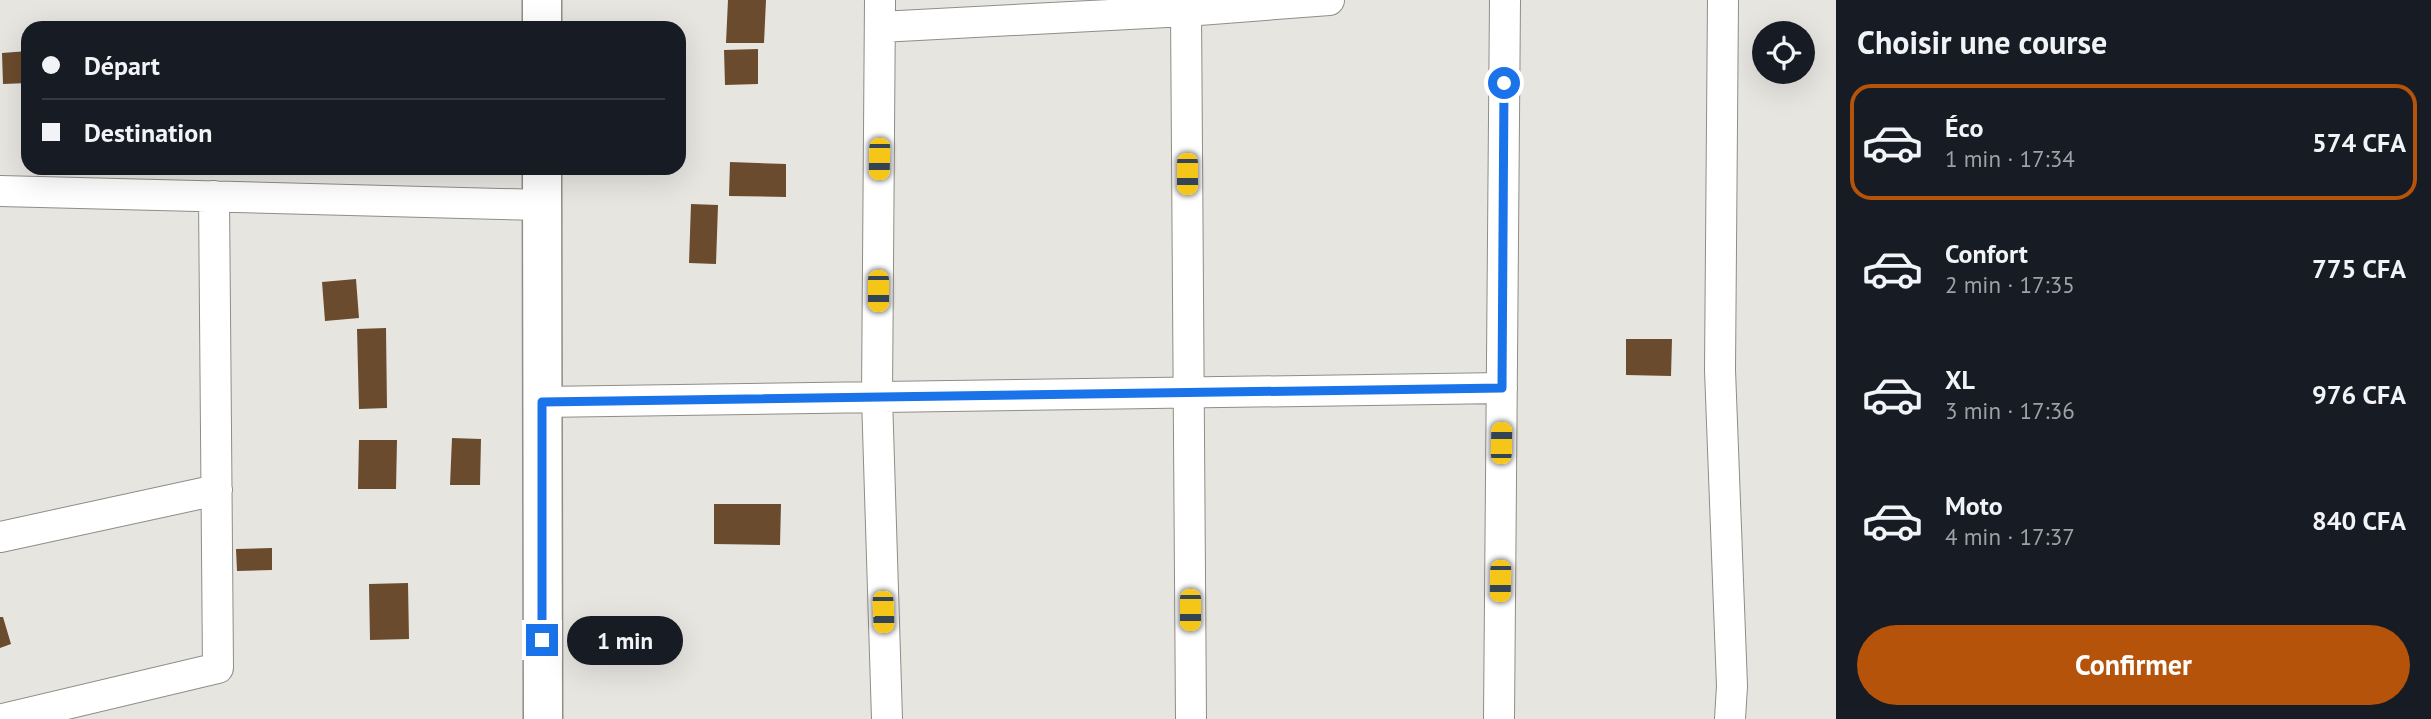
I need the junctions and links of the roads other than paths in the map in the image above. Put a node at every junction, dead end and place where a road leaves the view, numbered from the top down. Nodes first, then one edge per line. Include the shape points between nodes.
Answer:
1 (542, 0) edge
2 (1329, 0) edge
3 (1505, 0) edge
4 (1723, 0) edge
5 (1182, 4) edge
6 (880, 13) edge
7 (542, 21) edge
8 (542, 187) edge
9 (0, 191) edge
10 (214, 196) junction
11 (1502, 388) junction
12 (1188, 392) junction
13 (877, 397) junction
14 (542, 402) junction
15 (217, 490) junction
16 (0, 537) edge
17 (3, 719) edge
18 (543, 719) edge
19 (887, 719) edge
20 (1191, 719) edge
21 (1499, 719) edge
22 (1730, 719) edge

1 - 7 street
2 - 5 street
3 - 11 street
4 - 22 street via 1720,370
5 - 6 street
5 - 12 street
6 - 13 street
8 - 10 street
8 - 14 street
9 - 10 street
10 - 15 street
11 - 12 street
11 - 21 street
12 - 13 street
12 - 20 street
13 - 14 street
13 - 19 street
14 - 18 street
15 - 16 street
15 - 17 street via 218,668

